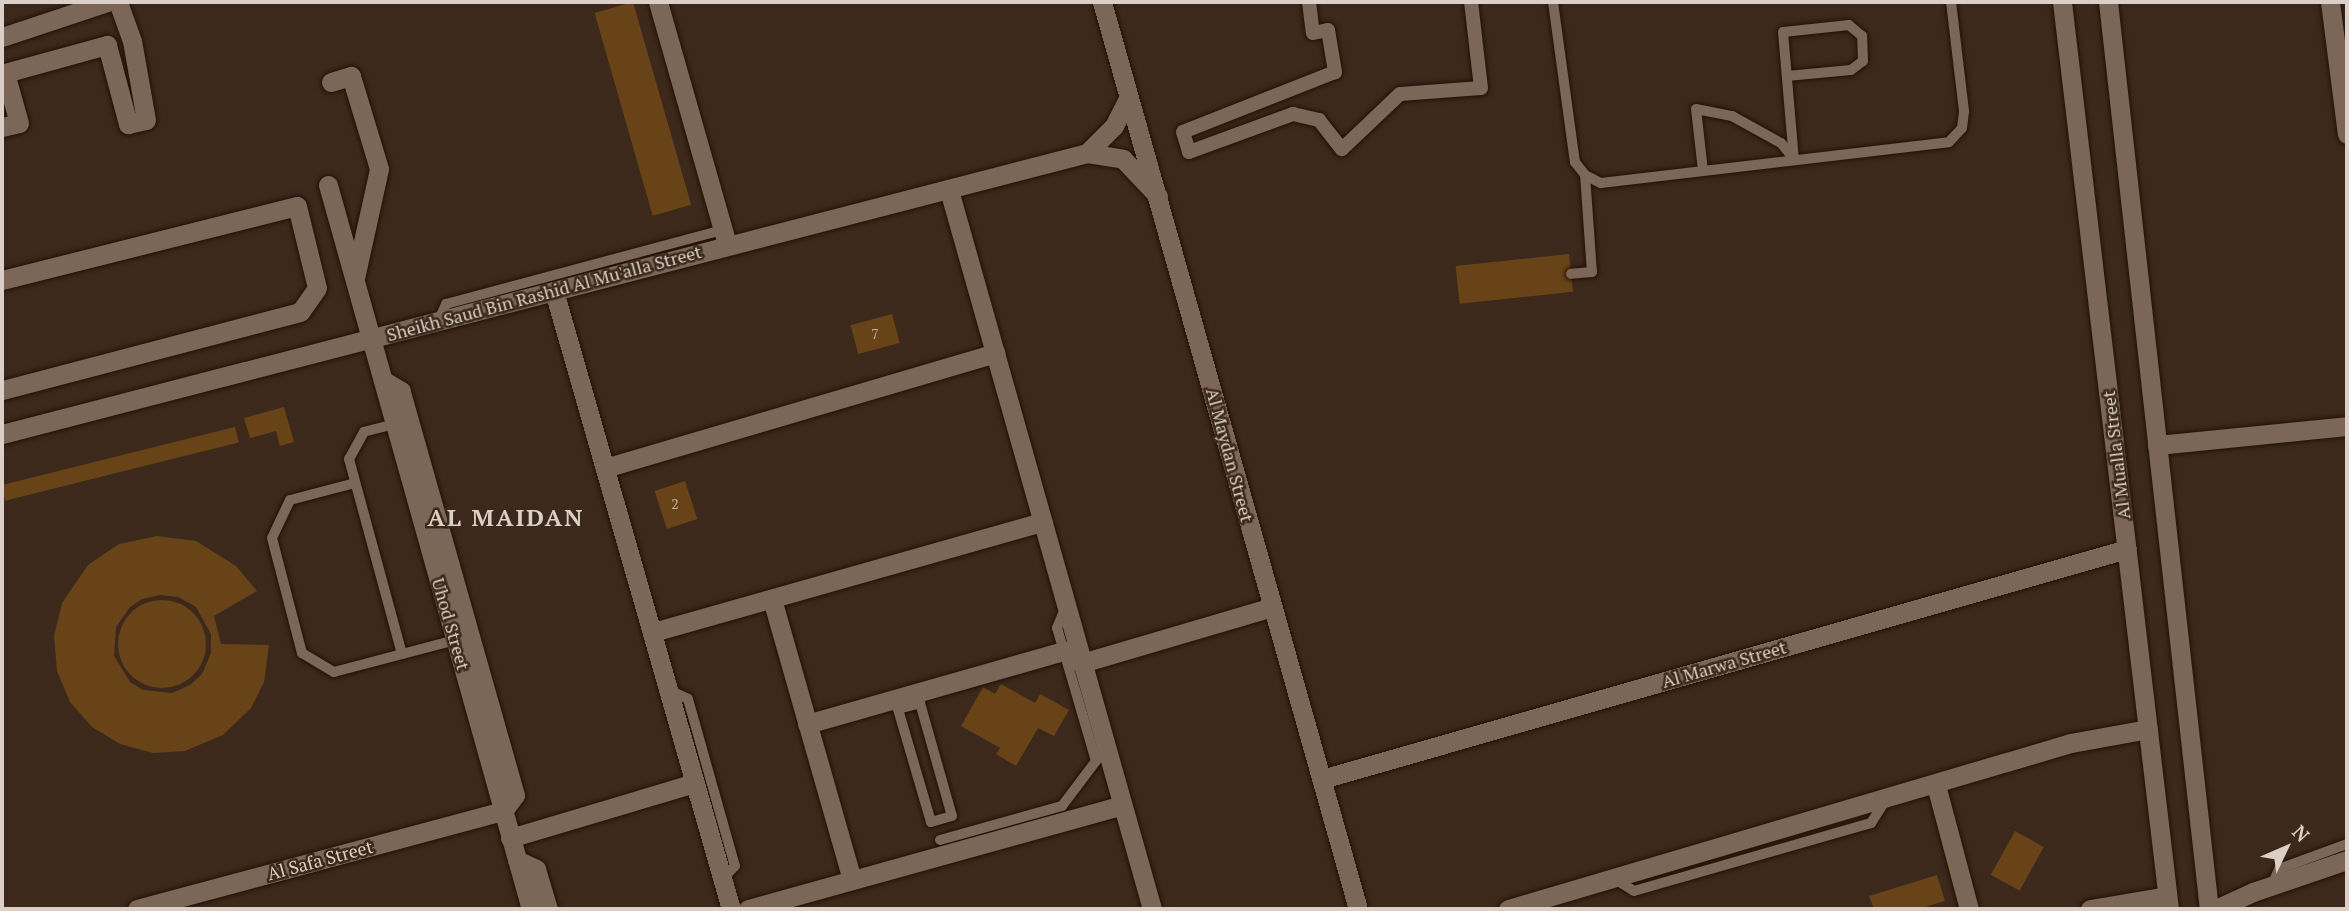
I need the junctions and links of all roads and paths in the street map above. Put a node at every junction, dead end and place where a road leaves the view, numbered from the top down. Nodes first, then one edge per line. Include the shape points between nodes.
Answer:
1 (107, 2) edge
2 (118, 2) edge
3 (659, 2) edge
4 (1102, 2) edge
5 (1309, 2) edge
6 (1471, 2) edge
7 (1553, 2) edge
8 (1951, 2) edge
9 (2062, 2) edge
10 (2108, 2) edge
11 (2330, 2) edge
12 (2, 37) edge
13 (2343, 66) edge
14 (1787, 76) junction
15 (331, 82) dead end
16 (1128, 98) junction
17 (2, 127) edge
18 (2347, 134) edge
19 (1087, 153) junction
20 (1794, 160) junction
21 (1703, 171) junction
22 (1585, 176) junction
23 (328, 185) dead end
24 (949, 190) junction
25 (1158, 197) junction
26 (725, 237) junction
27 (1571, 274) dead end
28 (2, 280) edge
29 (355, 281) junction
30 (554, 291) junction
31 (438, 322) junction
32 (371, 339) junction
33 (995, 353) junction
34 (383, 380) junction
35 (2, 390) edge
36 (395, 424) junction
37 (2347, 426) edge
38 (2, 434) edge
39 (2157, 445) junction
40 (605, 468) junction
41 (355, 483) junction
42 (1043, 522) junction
43 (2127, 549) junction
44 (772, 599) junction
45 (1066, 604) junction
46 (1272, 607) junction
47 (653, 632) junction
48 (455, 640) junction
49 (1064, 651) junction
50 (402, 654) junction
51 (1082, 663) junction
52 (668, 690) junction
53 (807, 724) junction
54 (2148, 729) junction
55 (1322, 779) junction
56 (695, 783) junction
57 (1936, 785) junction
58 (1122, 805) junction
59 (503, 811) junction
60 (940, 819) junction
61 (510, 838) junction
62 (2347, 844) edge
63 (938, 848) junction
64 (517, 860) junction
65 (2347, 860) edge
66 (723, 878) junction
67 (852, 880) junction
68 (2271, 887) junction
69 (1561, 902) edge
70 (2168, 903) edge
71 (137, 909) edge
72 (531, 909) edge
73 (548, 909) edge
74 (731, 909) edge
75 (748, 909) edge
76 (1152, 909) edge
77 (1358, 909) edge
78 (1508, 909) edge
79 (1969, 909) edge
80 (2090, 909) edge
81 (2209, 909) edge
82 (2216, 909) edge

1 - 12 street
2 - 17 street via 132,41 146,120 128,124 107,44 5,74 19,123
3 - 26 street
4 - 16 street, Al Maydan Street
5 - 6 street via 1313,33 1328,30 1335,72 1184,132 1189,152 1293,114 1319,120 1342,149 1400,94 1481,88
7 - 22 lane via 1575,162
8 - 20 lane via 1964,111 1962,128 1949,142
9 - 43 street, Al Mualla Street
10 - 39 street
11 - 13 street
13 - 18 street
14 - 14 lane via 1783,32 1849,25 1862,36 1863,61 1851,70
14 - 20 lane
15 - 29 street via 351,76 379,169
16 - 19 street, Sheikh Saud Bin Rashid Al Mu'alla Street via 1114,126
16 - 25 street, Al Maydan Street
19 - 24 street, Sheikh Saud Bin Rashid Al Mu'alla Street
19 - 25 street, Sheikh Saud Bin Rashid Al Mu'alla Street via 1124,159
20 - 21 lane
20 - 21 lane via 1781,143 1732,116 1696,109
21 - 22 lane via 1601,183
22 - 27 lane via 1592,272
23 - 29 street, Uhod Street
24 - 26 street, Sheikh Saud Bin Rashid Al Mu'alla Street
24 - 33 street
25 - 46 street, Al Maydan Street
26 - 30 street, Sheikh Saud Bin Rashid Al Mu'alla Street
26 - 31 lane via 446,304
28 - 35 street via 297,206 317,288 300,312
29 - 32 street, Uhod Street
30 - 31 street, Sheikh Saud Bin Rashid Al Mu'alla Street
30 - 40 street
31 - 32 street, Sheikh Saud Bin Rashid Al Mu'alla Street
32 - 34 street, Uhod Street
32 - 38 street, Sheikh Saud Bin Rashid Al Mu'alla Street
33 - 40 street
33 - 42 street
34 - 36 street, Uhod Street
34 - 59 street via 401,391 508,768 515,795
36 - 41 lane via 364,432 349,459
36 - 48 street, Uhod Street
37 - 39 street
39 - 81 street
40 - 47 street
41 - 50 lane
41 - 50 lane via 290,500 272,538 302,653 334,671
42 - 44 street
42 - 45 street
43 - 54 street, Al Mualla Street
43 - 55 street, Al Marwa Street
44 - 47 street
44 - 53 street
45 - 49 lane via 1057,628
45 - 51 street
46 - 51 street
46 - 55 street, Al Maydan Street
47 - 52 street
48 - 50 lane
48 - 59 street, Uhod Street
49 - 51 street
49 - 53 street
49 - 63 lane via 1096,761 1062,806
51 - 58 street
52 - 56 street
52 - 66 lane via 688,699 735,866
53 - 67 street
54 - 57 street via 2071,743
54 - 70 street, Al Mualla Street
55 - 77 street, Al Maydan Street
56 - 61 street
56 - 66 street
57 - 69 street via 1615,879
57 - 79 street
58 - 63 street
58 - 76 street
59 - 61 street, Uhod Street
59 - 71 street, Al Safa Street
60 - 60 lane via 952,816 920,703 898,709 931,822
60 - 63 lane
61 - 64 street, Uhod Street
62 - 68 lane via 2279,869
63 - 67 street
64 - 72 street, Uhod Street
64 - 73 street via 536,869
65 - 68 street
66 - 74 street
67 - 75 street
68 - 82 street
69 - 78 street
70 - 80 street via 2108,904

